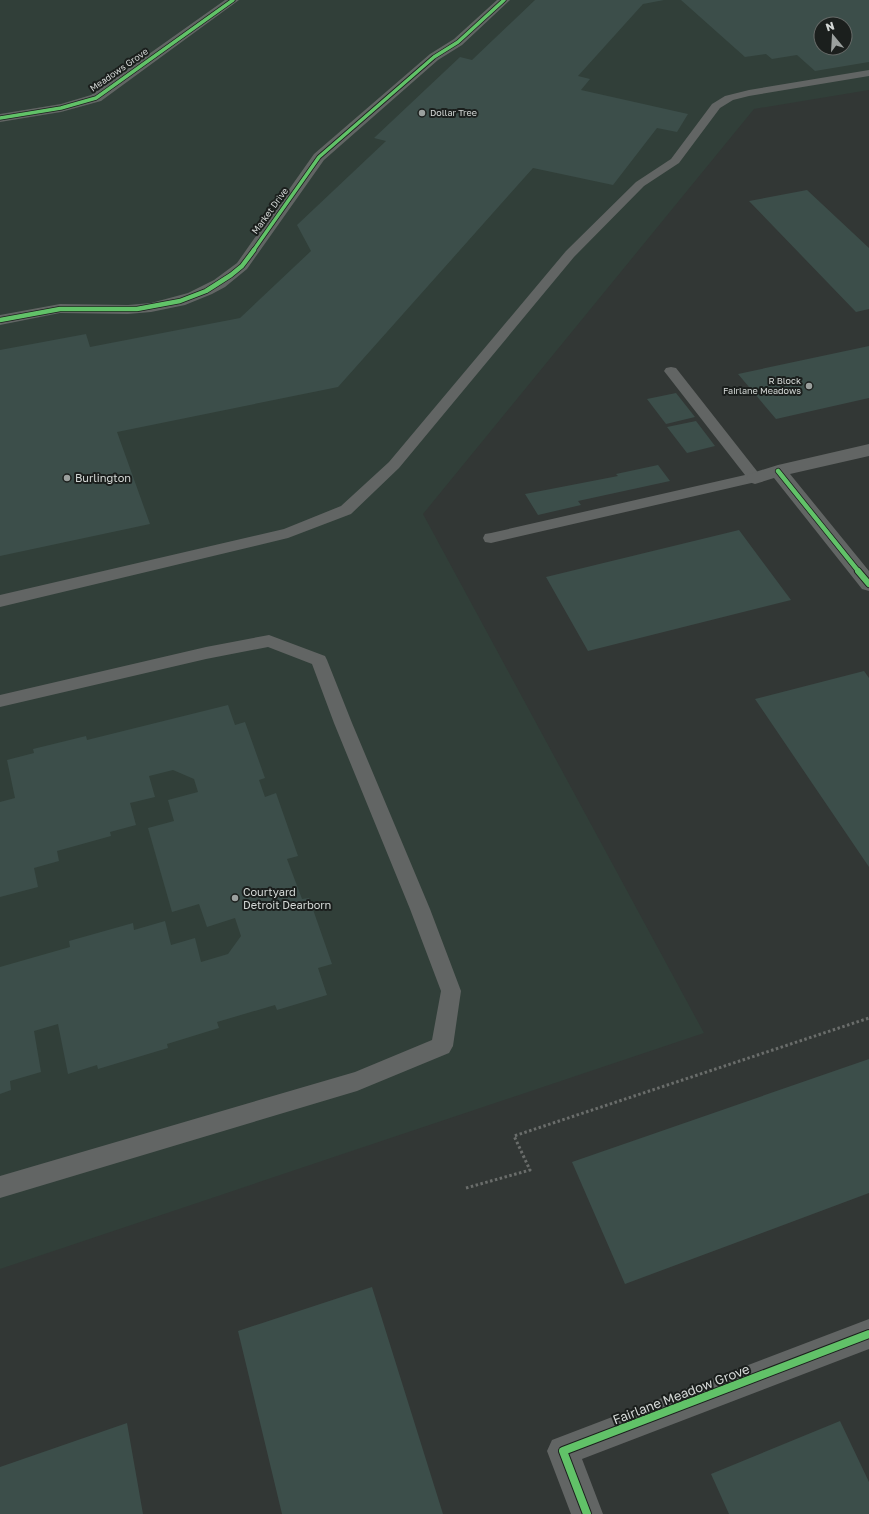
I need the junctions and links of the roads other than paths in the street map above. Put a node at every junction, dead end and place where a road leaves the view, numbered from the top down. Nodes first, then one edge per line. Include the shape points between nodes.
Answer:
1 (233, 0) edge
2 (504, 0) edge
3 (869, 73) edge
4 (0, 118) edge
5 (0, 320) edge
6 (671, 371) dead end
7 (869, 450) edge
8 (778, 471) junction
9 (755, 478) junction
10 (491, 538) dead end
11 (869, 584) edge
12 (0, 601) edge
13 (0, 701) edge
14 (0, 1186) edge
15 (869, 1334) edge
16 (587, 1514) edge

1 - 4 street, Meadows Grove via 96,98 74,106
2 - 5 street, Market Drive via 458,42 428,62 319,157 242,266 232,275 206,291 167,304 136,309 68,308
3 - 12 lane via 749,92 729,98 716,106 675,161 640,184 570,254 394,465 346,510 288,533
6 - 9 lane
7 - 8 street
8 - 9 street
8 - 11 street
9 - 10 lane
13 - 14 lane via 206,653 269,641 319,660 451,991 442,1046 358,1080
15 - 16 street, Fairlane Meadow Grove via 563,1451

